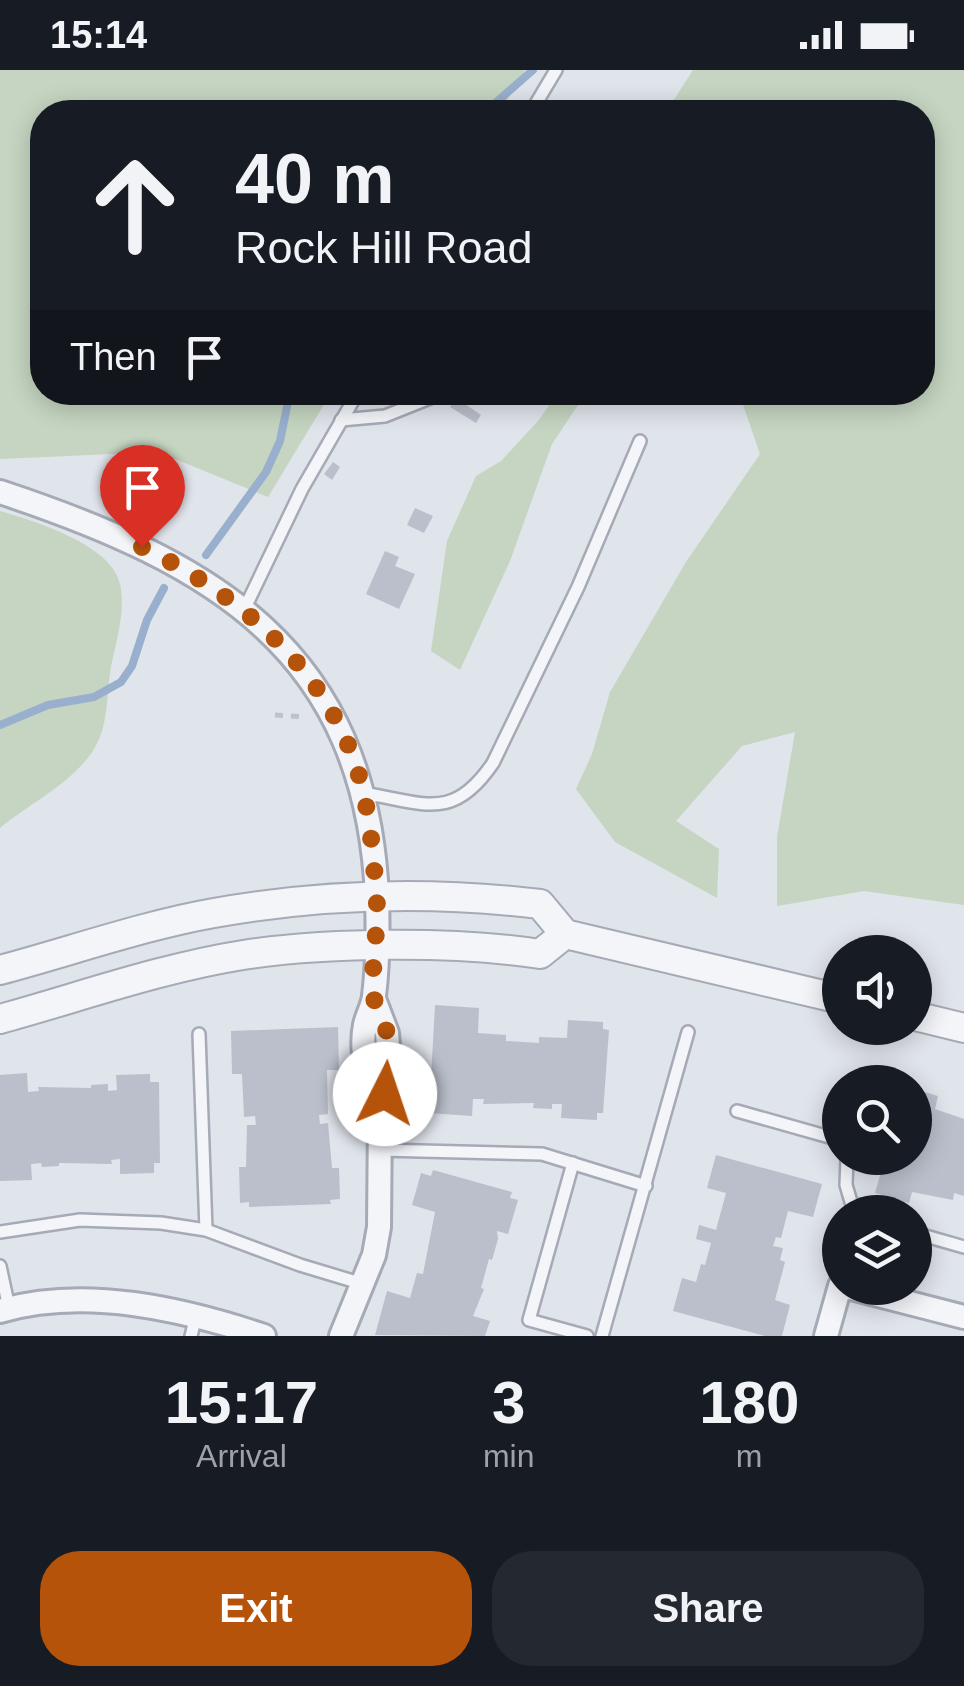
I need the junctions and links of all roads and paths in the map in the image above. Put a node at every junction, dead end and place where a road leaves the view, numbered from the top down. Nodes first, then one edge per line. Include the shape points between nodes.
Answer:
1 (556, 70) edge
2 (538, 100) edge
3 (350, 405) edge
4 (412, 405) edge
5 (341, 420) junction
6 (640, 441) dead end
7 (0, 492) edge
8 (244, 612) junction
9 (363, 793) junction
10 (377, 896) junction
11 (565, 934) junction
12 (376, 947) junction
13 (0, 970) edge
14 (822, 995) edge
15 (0, 1018) edge
16 (932, 1020) edge
17 (964, 1028) edge
18 (688, 1032) dead end
19 (199, 1034) dead end
20 (738, 1112) dead end
21 (822, 1135) edge
22 (382, 1150) junction
23 (573, 1163) junction
24 (646, 1186) junction
25 (206, 1230) junction
26 (0, 1232) edge
27 (932, 1238) edge
28 (964, 1247) edge
29 (0, 1266) edge
30 (363, 1284) junction
31 (835, 1305) edge
32 (915, 1305) edge
33 (5, 1310) edge
34 (964, 1318) edge
35 (194, 1326) edge
36 (264, 1336) edge
37 (341, 1336) edge
38 (587, 1336) edge
39 (602, 1336) edge
40 (826, 1336) edge

1 - 2 lane
3 - 5 lane
4 - 5 lane via 385,416
5 - 8 lane
6 - 9 lane via 578,587 477,787 444,805
7 - 8 street via 172,562
8 - 9 street via 310,678 345,737
9 - 10 street
10 - 11 street via 540,904
10 - 12 street
10 - 13 street via 211,914
11 - 12 street via 540,954
11 - 14 street
12 - 15 street via 244,955
12 - 22 street via 374,999 387,1033 390,1074 380,1114
16 - 17 street
18 - 24 lane
19 - 25 lane
20 - 21 lane
22 - 23 lane via 542,1154
22 - 30 street via 380,1227
23 - 24 lane
23 - 38 lane via 529,1320
24 - 39 lane
25 - 26 lane via 80,1220
25 - 30 lane
27 - 28 lane
29 - 33 lane
30 - 37 street
31 - 40 street
32 - 34 street
33 - 35 street via 69,1302 134,1304
35 - 36 street

